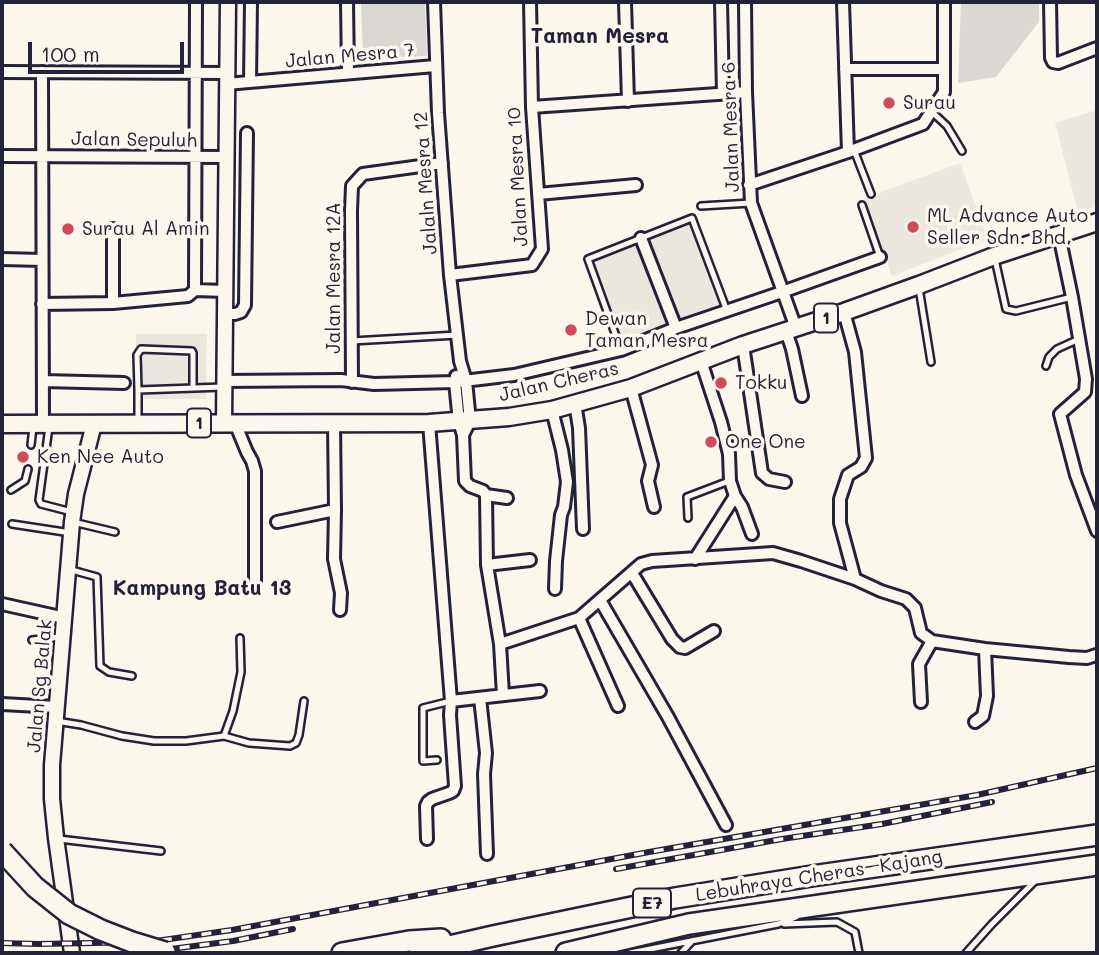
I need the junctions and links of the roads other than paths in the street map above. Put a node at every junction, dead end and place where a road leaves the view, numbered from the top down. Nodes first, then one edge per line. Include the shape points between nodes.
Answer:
1 (196, 2) edge
2 (228, 2) edge
3 (251, 2) edge
4 (347, 2) edge
5 (434, 2) edge
6 (530, 2) edge
7 (625, 2) edge
8 (721, 2) edge
9 (745, 2) edge
10 (843, 2) edge
11 (944, 2) edge
12 (1050, 2) edge
13 (1097, 48) edge
14 (435, 66) junction
15 (845, 69) junction
16 (944, 69) junction
17 (2, 72) edge
18 (41, 72) junction
19 (196, 73) junction
20 (348, 73) junction
21 (226, 78) junction
22 (250, 82) junction
23 (746, 92) junction
24 (723, 93) junction
25 (628, 101) junction
26 (532, 107) junction
27 (931, 111) junction
28 (247, 133) dead end
29 (851, 151) junction
30 (962, 151) dead end
31 (2, 156) edge
32 (42, 156) junction
33 (226, 157) junction
34 (195, 158) junction
35 (442, 163) junction
36 (636, 185) dead end
37 (749, 185) junction
38 (538, 194) junction
39 (871, 194) dead end
40 (751, 203) junction
41 (862, 205) dead end
42 (701, 206) dead end
43 (1097, 222) edge
44 (113, 229) dead end
45 (1059, 235) junction
46 (641, 238) junction
47 (994, 256) junction
48 (880, 257) joint
49 (2, 259) edge
50 (42, 260) junction
51 (450, 275) junction
52 (919, 285) junction
53 (195, 290) junction
54 (225, 291) junction
55 (782, 292) junction
56 (1072, 297) junction
57 (113, 303) junction
58 (43, 304) junction
59 (727, 311) junction
60 (845, 312) junction
61 (225, 314) junction
62 (676, 328) junction
63 (791, 330) junction
64 (457, 335) junction
65 (1079, 340) junction
66 (352, 341) junction
67 (743, 345) junction
68 (621, 350) junction
69 (701, 361) junction
70 (931, 362) dead end
71 (1046, 366) dead end
72 (43, 381) junction
73 (352, 382) junction
74 (461, 382) junction
75 (124, 383) dead end
76 (224, 384) junction
77 (193, 388) junction
78 (631, 388) junction
79 (138, 390) junction
80 (802, 396) dead end
81 (575, 403) junction
82 (552, 410) junction
83 (230, 423) junction
84 (334, 423) junction
85 (429, 423) junction
86 (2, 424) edge
87 (42, 424) junction
88 (94, 424) junction
89 (138, 424) junction
90 (464, 426) junction
91 (31, 445) dead end
92 (28, 470) dead end
93 (730, 481) junction
94 (785, 482) dead end
95 (11, 490) dead end
96 (486, 495) junction
97 (734, 496) junction
98 (507, 498) dead end
99 (654, 508) dead end
100 (335, 510) junction
101 (688, 518) dead end
102 (72, 522) junction
103 (277, 522) dead end
104 (12, 524) dead end
105 (583, 529) dead end
106 (1097, 531) edge
107 (115, 532) dead end
108 (752, 534) dead end
109 (530, 559) dead end
110 (695, 559) junction
111 (487, 565) junction
112 (68, 569) junction
113 (632, 573) junction
114 (855, 579) junction
115 (255, 581) dead end
116 (555, 589) dead end
117 (600, 600) junction
118 (2, 604) edge
119 (340, 610) dead end
120 (65, 618) junction
121 (579, 618) junction
122 (714, 631) dead end
123 (63, 637) junction
124 (240, 638) dead end
125 (32, 640) dead end
126 (932, 641) junction
127 (500, 644) junction
128 (985, 649) junction
129 (1097, 655) edge
130 (132, 676) dead end
131 (540, 691) dead end
132 (503, 695) junction
133 (480, 698) junction
134 (304, 701) dead end
135 (451, 701) junction
136 (921, 702) dead end
137 (2, 704) edge
138 (618, 706) dead end
139 (56, 714) junction
140 (975, 722) dead end
141 (224, 736) junction
142 (437, 760) dead end
143 (726, 825) dead end
144 (1097, 835) edge
145 (56, 838) junction
146 (427, 839) dead end
147 (2, 851) edge
148 (161, 851) dead end
149 (487, 854) dead end
150 (1097, 865) edge
151 (1042, 874) junction
152 (838, 902) junction
153 (778, 924) junction
154 (493, 936) junction
155 (692, 941) junction
156 (72, 953) edge
157 (169, 953) edge
158 (342, 953) edge
159 (419, 953) edge
160 (566, 953) edge
161 (630, 953) edge
162 (681, 953) edge
163 (859, 953) edge
164 (966, 953) edge

1 - 19 street
2 - 21 street
3 - 22 street
4 - 20 street
5 - 14 street, Jalaln Mesra 12
6 - 26 street, Jalan Mesra 10
7 - 25 street
8 - 24 street
9 - 23 street, Jalan Mesra 6
10 - 15 street
11 - 16 street
12 - 13 street via 1053,62
14 - 20 street, Jalan Mesra 7
14 - 35 street, Jalaln Mesra 12
15 - 16 street
15 - 29 street
16 - 27 street via 944,92
17 - 18 street, Jalan Mesra 7
18 - 19 street, Jalan Mesra 7
18 - 32 street
19 - 21 street, Jalan Mesra 7
19 - 34 street
20 - 22 street, Jalan Mesra 7
21 - 22 street, Jalan Mesra 7
21 - 33 street
23 - 24 street
23 - 37 street, Jalan Mesra 6
24 - 25 street
25 - 26 street
26 - 38 street, Jalan Mesra 10
27 - 29 street via 923,124
27 - 30 lane
28 - 61 street via 245,305 241,312
29 - 37 street
29 - 39 lane
31 - 32 street, Jalan Sepuluh
32 - 34 street, Jalan Sepuluh
32 - 50 street
33 - 34 street, Jalan Sepuluh
33 - 54 street
34 - 53 street
35 - 51 street, Jalaln Mesra 12
35 - 66 street, Jalan Mesra 12A via 363,174 352,187
36 - 38 street
37 - 40 street, Jalan Mesra 6
38 - 51 street, Jalan Mesra 10 via 542,249 532,265
40 - 42 lane
40 - 55 street, Jalan Mesra 6
41 - 48 lane
43 - 45 main road, Jalan Cheras / 1
44 - 57 street
45 - 47 main road, Jalan Cheras / 1
45 - 56 street
46 - 59 lane via 692,218
46 - 62 street
46 - 68 lane via 588,259
47 - 52 main road, Jalan Cheras / 1
47 - 56 lane via 1006,309 1016,311
48 - 55 street
49 - 50 street
50 - 58 street
51 - 64 street, Jalaln Mesra 12
52 - 60 main road, Jalan Cheras / 1
52 - 70 lane
53 - 54 street
53 - 57 street via 188,296
54 - 61 street
55 - 59 street
55 - 63 street, Jalan Mesra 6
56 - 65 street
57 - 58 street
58 - 72 street
59 - 62 street
60 - 63 main road, Jalan Cheras / 1
60 - 114 street via 855,352 866,458 848,475 840,499 840,523
61 - 76 street
62 - 68 street
63 - 67 main road, Jalan Cheras / 1
63 - 80 street, Jalan Mesra 6
64 - 66 lane
64 - 74 street, Jalaln Mesra 12
65 - 71 lane via 1057,349
65 - 106 street via 1085,392 1060,414
66 - 73 street, Jalan Mesra 12A
67 - 69 main road, Jalan Cheras / 1
67 - 94 street via 762,473
68 - 74 street via 514,375
69 - 78 main road, Jalan Cheras / 1
69 - 93 street via 722,422
72 - 75 street
72 - 87 street
73 - 74 street
73 - 76 street
74 - 90 street, Jalaln Mesra 12
76 - 77 lane
76 - 83 street
77 - 79 lane
77 - 79 lane via 192,351 141,349 137,355
78 - 81 main road, Jalan Cheras / 1
78 - 99 street via 652,465 648,481
79 - 89 lane
81 - 82 main road, Jalan Cheras / 1
81 - 105 street
82 - 90 main road, Jalan Cheras / 1
82 - 116 street via 567,482
83 - 84 main road, Jalan Cheras / 1
83 - 89 main road, Jalan Cheras / 1
83 - 115 street via 255,471
84 - 85 main road, Jalan Cheras / 1
84 - 100 street
85 - 90 main road, Jalan Cheras / 1
85 - 135 street
86 - 87 main road, Jalan Cheras / 1
87 - 88 main road, Jalan Cheras / 1
87 - 91 lane
87 - 102 lane via 39,500
88 - 89 main road, Jalan Cheras / 1
88 - 102 street, Jalan Sg Balak
90 - 96 street, Jalaln Mesra 12 via 465,481
92 - 95 lane via 25,481
93 - 97 street
93 - 101 lane via 687,497
96 - 98 street
96 - 111 street
97 - 108 street
97 - 110 street
100 - 103 street
100 - 119 street
102 - 104 lane
102 - 107 lane
102 - 112 street, Jalan Sg Balak
109 - 111 street
110 - 113 street via 652,561
110 - 114 street via 773,554
111 - 127 street
112 - 120 street, Jalan Sg Balak
112 - 130 lane via 97,577 100,666
113 - 117 street
113 - 122 street via 680,647
114 - 126 street via 906,600 915,608 920,633
117 - 121 street
117 - 143 street
118 - 120 street
120 - 123 street, Jalan Sg Balak
121 - 127 street
121 - 138 street
123 - 125 lane
123 - 139 street, Jalan Sg Balak
124 - 141 lane via 241,672
126 - 128 street
126 - 136 street via 919,663
127 - 132 street
128 - 129 street via 1078,658
128 - 140 street via 987,696 983,716
131 - 132 street
132 - 133 street
133 - 135 street
133 - 149 street via 486,753
134 - 141 lane via 299,736 290,746
135 - 142 lane via 423,708 423,761
135 - 146 street via 455,786 428,802
137 - 139 street
139 - 141 lane via 81,725 154,741
139 - 145 street, Jalan Sg Balak via 52,799
144 - 154 highway, Lebuhraya Cheras–Kajang / E7 via 689,896
145 - 148 lane
145 - 156 street, Jalan Sg Balak
147 - 157 highway, bridge via 35,887 69,914
150 - 151 highway, Lebuhraya Cheras–Kajang / E7
151 - 152 highway, Lebuhraya Cheras–Kajang / E7
151 - 164 lane
152 - 153 lane
152 - 160 highway, Lebuhraya Cheras–Kajang / E7 via 689,924
153 - 155 lane
153 - 163 lane via 837,922 855,932
154 - 158 highway via 408,941
154 - 159 highway, Lebuhraya Cheras–Kajang / E7
155 - 161 lane
155 - 162 lane

